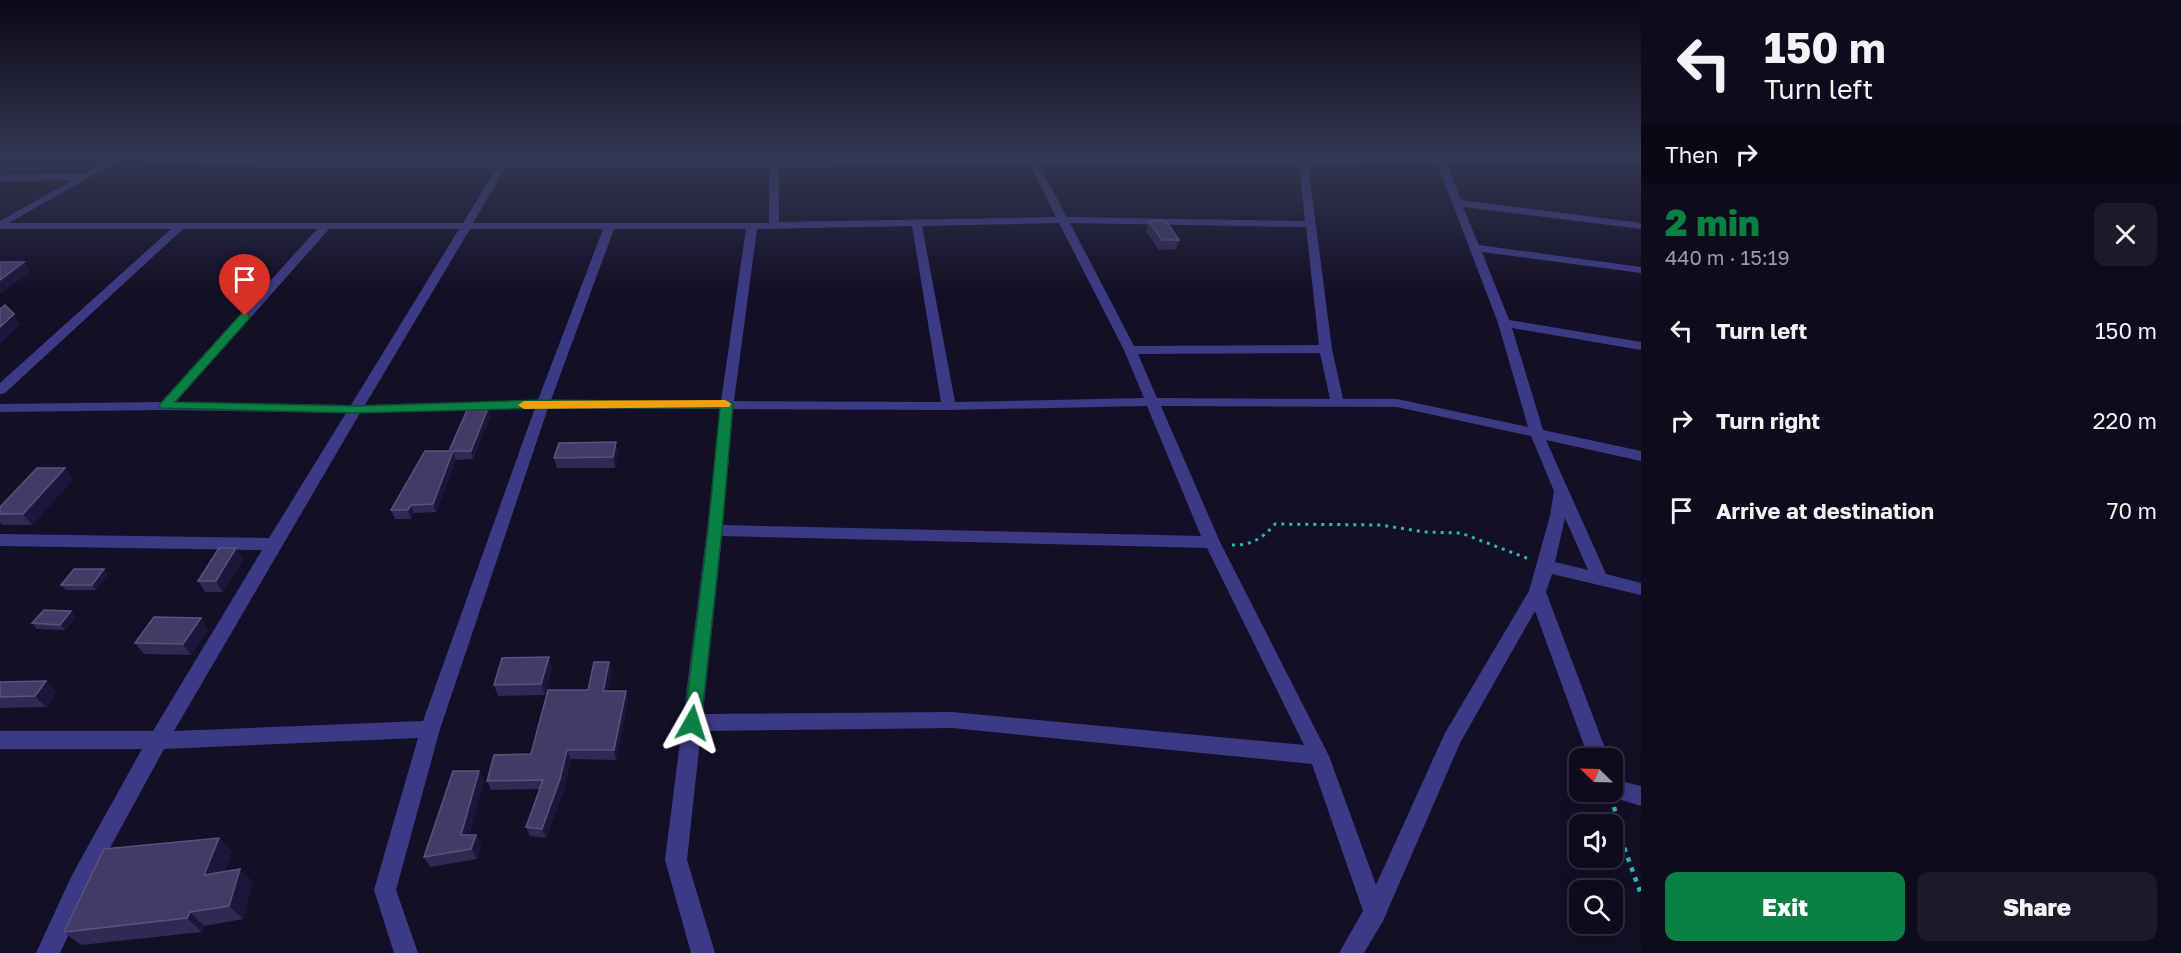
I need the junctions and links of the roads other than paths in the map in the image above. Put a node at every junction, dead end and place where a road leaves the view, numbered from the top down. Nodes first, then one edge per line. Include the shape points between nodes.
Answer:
1 (41, 202) edge
2 (480, 202) edge
3 (774, 202) edge
4 (1054, 202) edge
5 (1308, 202) edge
6 (1458, 203) joint
7 (1063, 220) junction
8 (916, 222) junction
9 (774, 224) junction
10 (1310, 224) junction
11 (610, 225) junction
12 (0, 226) edge
13 (752, 226) junction
14 (1641, 226) edge
15 (179, 227) junction
16 (325, 227) junction
17 (466, 227) junction
18 (1474, 248) junction
19 (1641, 270) edge
20 (1504, 323) junction
21 (1641, 346) edge
22 (1326, 349) junction
23 (1130, 350) junction
24 (0, 390) edge
25 (1337, 401) junction
26 (1154, 402) junction
27 (543, 404) junction
28 (727, 404) junction
29 (165, 406) junction
30 (949, 406) junction
31 (0, 408) edge
32 (356, 409) junction
33 (1537, 435) junction
34 (1641, 456) edge
35 (1561, 491) junction
36 (715, 530) junction
37 (0, 540) edge
38 (1212, 542) junction
39 (271, 544) junction
40 (1546, 566) junction
41 (1600, 579) junction
42 (1641, 589) edge
43 (1536, 592) junction
44 (692, 723) junction
45 (430, 729) junction
46 (0, 740) edge
47 (159, 740) junction
48 (1595, 748) edge
49 (1319, 756) junction
50 (1623, 796) edge
51 (1641, 796) edge
52 (1375, 914) junction
53 (48, 953) edge
54 (406, 953) edge
55 (704, 953) edge
56 (1351, 953) edge

1 - 12 street
2 - 17 street
3 - 9 street
4 - 7 street
5 - 10 street
6 - 14 street
6 - 18 street
7 - 8 street
7 - 10 street
7 - 23 street
8 - 9 street
8 - 30 street
9 - 13 street
10 - 22 street
11 - 13 street
11 - 17 street
11 - 27 street
12 - 15 street
13 - 28 street
15 - 16 street
15 - 24 street
16 - 17 street
16 - 29 street
17 - 32 street
18 - 19 street
18 - 20 street
20 - 21 street
20 - 33 street
22 - 23 street
22 - 25 street
23 - 26 street
25 - 26 street
25 - 33 street via 1397,402
26 - 30 street
26 - 38 street
27 - 28 street
27 - 32 street
27 - 45 street
28 - 30 street
28 - 36 street
29 - 31 street
29 - 32 street
32 - 39 street
33 - 34 street
33 - 35 street
35 - 40 street
35 - 41 street
36 - 38 street
36 - 44 street
37 - 39 street
38 - 49 street
39 - 47 street
40 - 41 street
40 - 43 street
41 - 42 street
43 - 48 street
43 - 52 street via 1452,739
44 - 49 street via 952,720
44 - 55 street via 676,860
45 - 47 street
45 - 54 street via 385,890
46 - 47 street
47 - 53 street via 67,909
49 - 52 street
50 - 51 street
52 - 56 street

